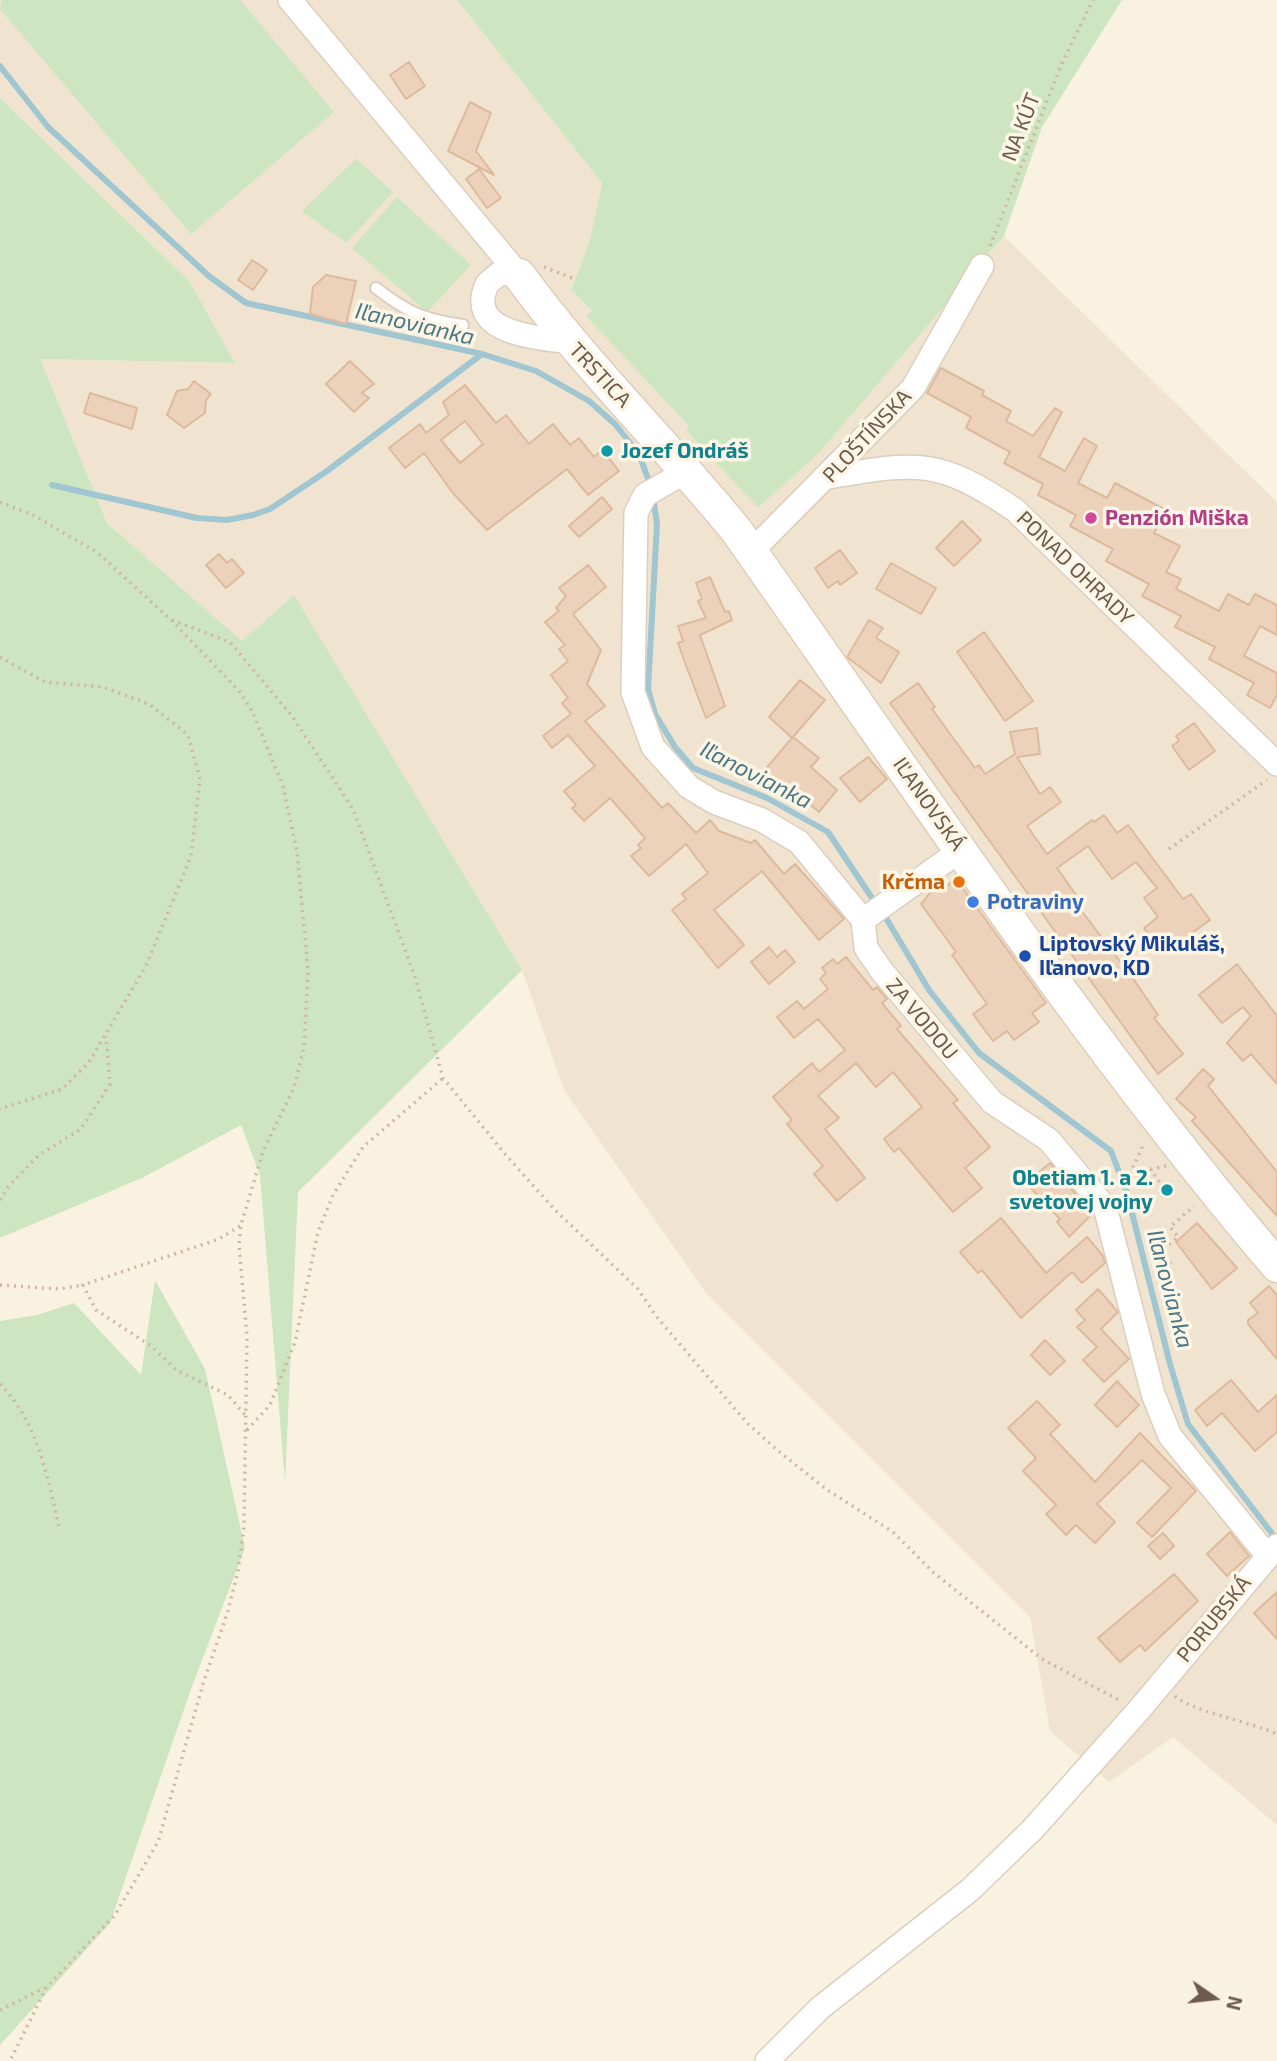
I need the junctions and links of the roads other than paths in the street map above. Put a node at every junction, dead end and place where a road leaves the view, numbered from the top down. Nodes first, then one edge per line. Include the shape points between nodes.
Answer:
1 (290, 0) edge
2 (982, 266) road end
3 (519, 275) junction
4 (376, 288) dead end
5 (463, 325) dead end
6 (569, 342) junction
7 (829, 477) junction
8 (664, 484) junction
9 (751, 552) junction
10 (1277, 764) edge
11 (961, 849) junction
12 (873, 913) junction
13 (1277, 1266) edge
14 (1272, 1550) edge
15 (767, 2061) edge

1 - 3 street
2 - 7 street, PLOŠTÍNSKA via 913,388
3 - 6 street, TRSTICA
3 - 6 street via 500,273 487,284 486,317 500,328
4 - 5 lane via 407,312
6 - 8 street, TRSTICA
7 - 9 street, PLOŠTÍNSKA
7 - 10 street, PONAD OHRADY via 898,465 935,467 978,485 1015,510
8 - 9 street, IĽANOVSKÁ
8 - 12 street, ZA VODOU via 636,513 633,692 653,747 689,787 799,842
9 - 11 street, IĽANOVSKÁ
11 - 12 street
11 - 13 street, IĽANOVSKÁ via 1161,1124
12 - 14 street, ZA VODOU via 866,948 889,980 992,1102 1049,1140 1105,1207 1153,1394 1170,1436
14 - 15 street, PORUBSKÁ via 1033,1829 988,1873 820,2008

